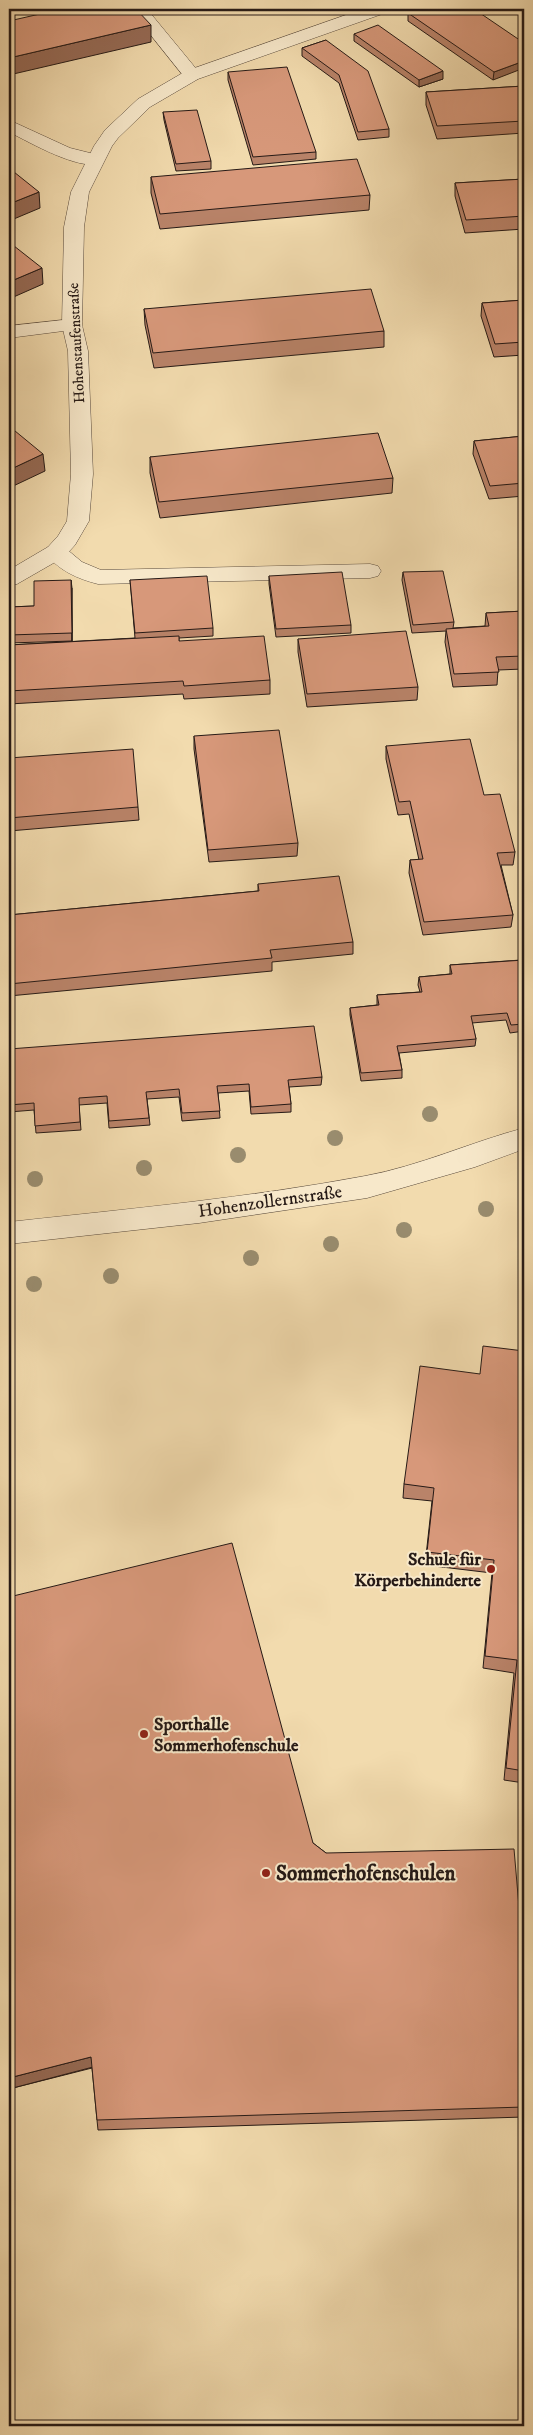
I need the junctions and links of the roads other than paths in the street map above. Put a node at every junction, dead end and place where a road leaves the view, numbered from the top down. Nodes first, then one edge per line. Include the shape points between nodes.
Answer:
1 (138, 9) edge
2 (379, 9) edge
3 (192, 75) junction
4 (9, 125) edge
5 (95, 160) junction
6 (72, 325) junction
7 (9, 332) edge
8 (56, 552) junction
9 (370, 571) dead end
10 (11, 575) edge
11 (524, 1138) edge
12 (9, 1233) edge

1 - 3 street
2 - 3 street, Hohenstaufenstraße
3 - 5 street, Hohenstaufenstraße via 144,103 111,134
4 - 5 street via 63,152
5 - 6 street, Hohenstaufenstraße via 80,192 74,227
6 - 7 street
6 - 8 street, Hohenstaufenstraße via 78,351 82,499 78,521
8 - 9 street via 74,566 98,577
8 - 10 street, Hohenstaufenstraße
11 - 12 street, Hohenzollernstraße via 475,1156 367,1187 199,1212

